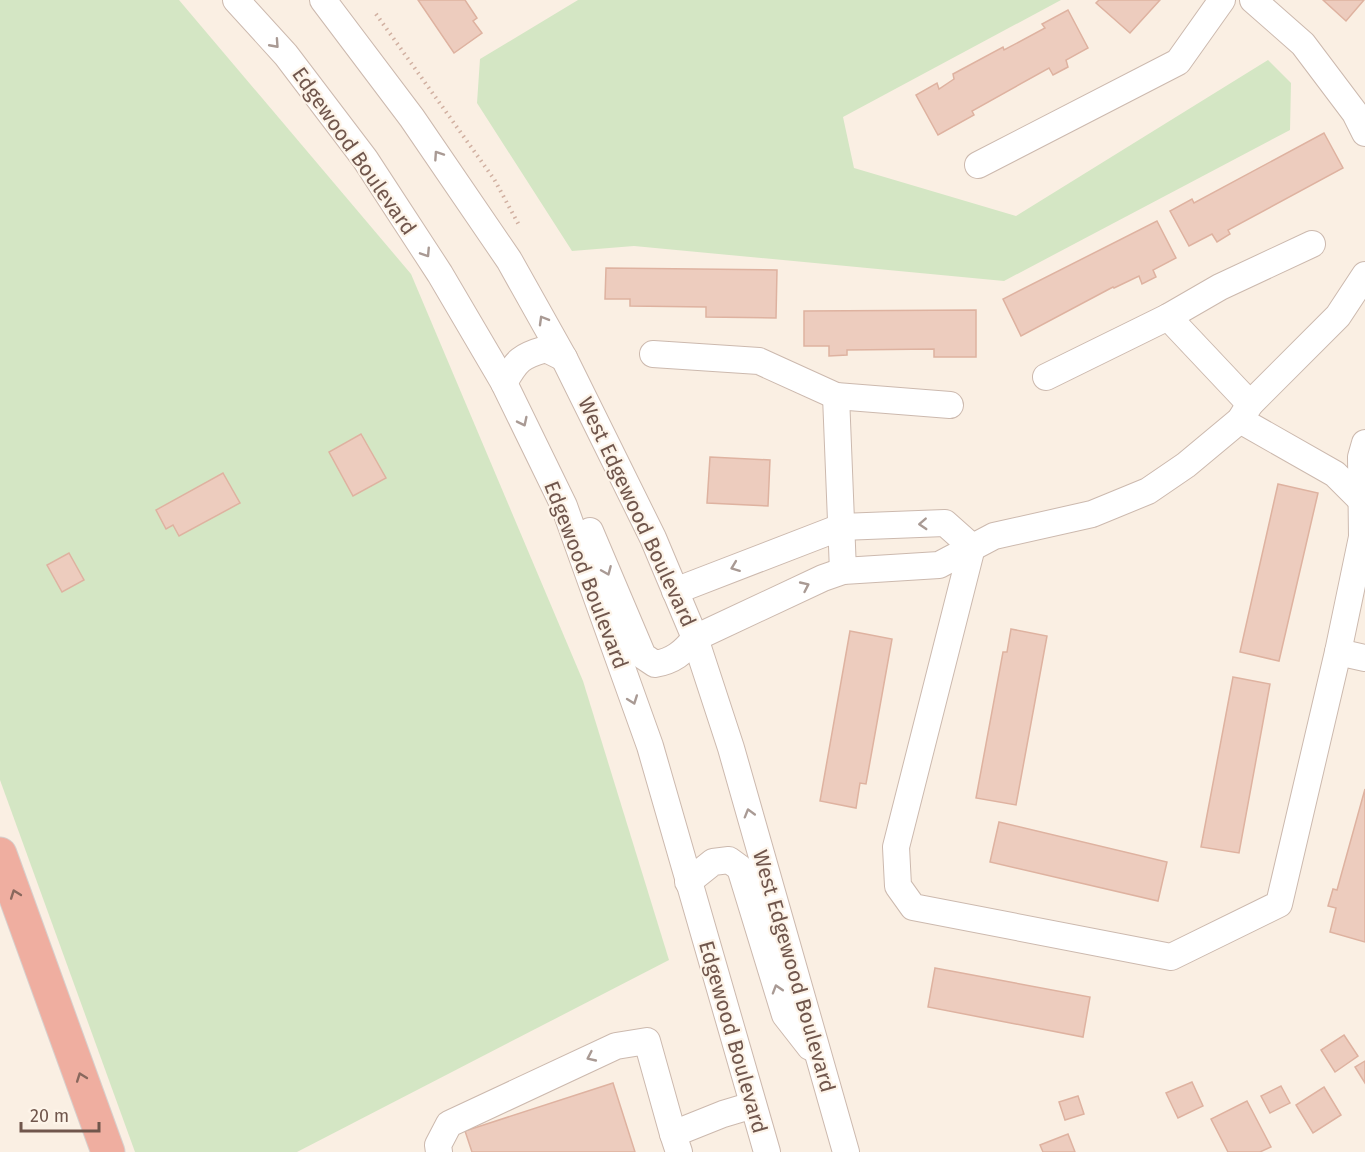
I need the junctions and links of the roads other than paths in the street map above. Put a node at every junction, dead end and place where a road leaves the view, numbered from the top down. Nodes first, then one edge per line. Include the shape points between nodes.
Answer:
1 (236, 0) edge
2 (1222, 0) edge
3 (1253, 0) edge
4 (325, 1) edge
5 (1365, 134) edge
6 (978, 165) dead end
7 (1312, 244) dead end
8 (1365, 275) edge
9 (1168, 317) junction
10 (653, 354) dead end
11 (564, 358) junction
12 (1046, 377) dead end
13 (504, 383) junction
14 (836, 396) junction
15 (950, 405) dead end
16 (1245, 412) junction
17 (1365, 443) edge
18 (1364, 502) edge
19 (564, 506) junction
20 (842, 527) junction
21 (972, 547) junction
22 (843, 571) junction
23 (675, 591) junction
24 (695, 638) junction
25 (1338, 652) junction
26 (1365, 658) edge
27 (0, 854) edge
28 (688, 882) junction
29 (818, 1056) junction
30 (753, 1105) junction
31 (676, 1143) edge
32 (108, 1152) edge
33 (439, 1152) edge
34 (767, 1152) edge
35 (846, 1152) edge

1 -> 13 street, Edgewood Boulevard via 286,55 365,159 440,274
2 - 6 street via 1178,62
3 - 5 street via 1303,44 1355,113
11 -> 4 street, West Edgewood Boulevard via 503,251 412,118
7 - 9 street via 1220,287
8 - 16 street via 1338,316
9 - 12 street
9 - 16 street
10 - 14 street via 759,361
11 - 13 street via 546,349 526,355 513,366
11 - 23 street, West Edgewood Boulevard
13 -> 19 street, Edgewood Boulevard
14 - 15 street
14 - 20 street
16 - 18 street via 1335,474
16 - 21 street via 1186,465 1148,491 1092,514 994,536
17 - 18 street via 1361,457
18 - 25 street via 1362,537
19 -> 24 street via 589,528 643,656 655,664 669,662
19 -> 28 street, Edgewood Boulevard via 650,746
21 -> 20 street via 945,522
20 - 22 street
20 -> 23 street
21 - 22 street via 939,565
21 - 25 street via 896,847 898,886 913,907 1171,957 1279,904
24 -> 22 street
23 - 24 street, West Edgewood Boulevard
29 -> 24 street, West Edgewood Boulevard
25 - 26 street
32 -> 27 highway
29 -> 28 street via 785,1015 740,868 729,860 713,862
28 - 30 street, Edgewood Boulevard
29 - 35 street, West Edgewood Boulevard
30 - 31 street via 723,1114
30 - 34 street, Edgewood Boulevard
31 -> 33 street via 647,1041 616,1046 450,1124 438,1145

